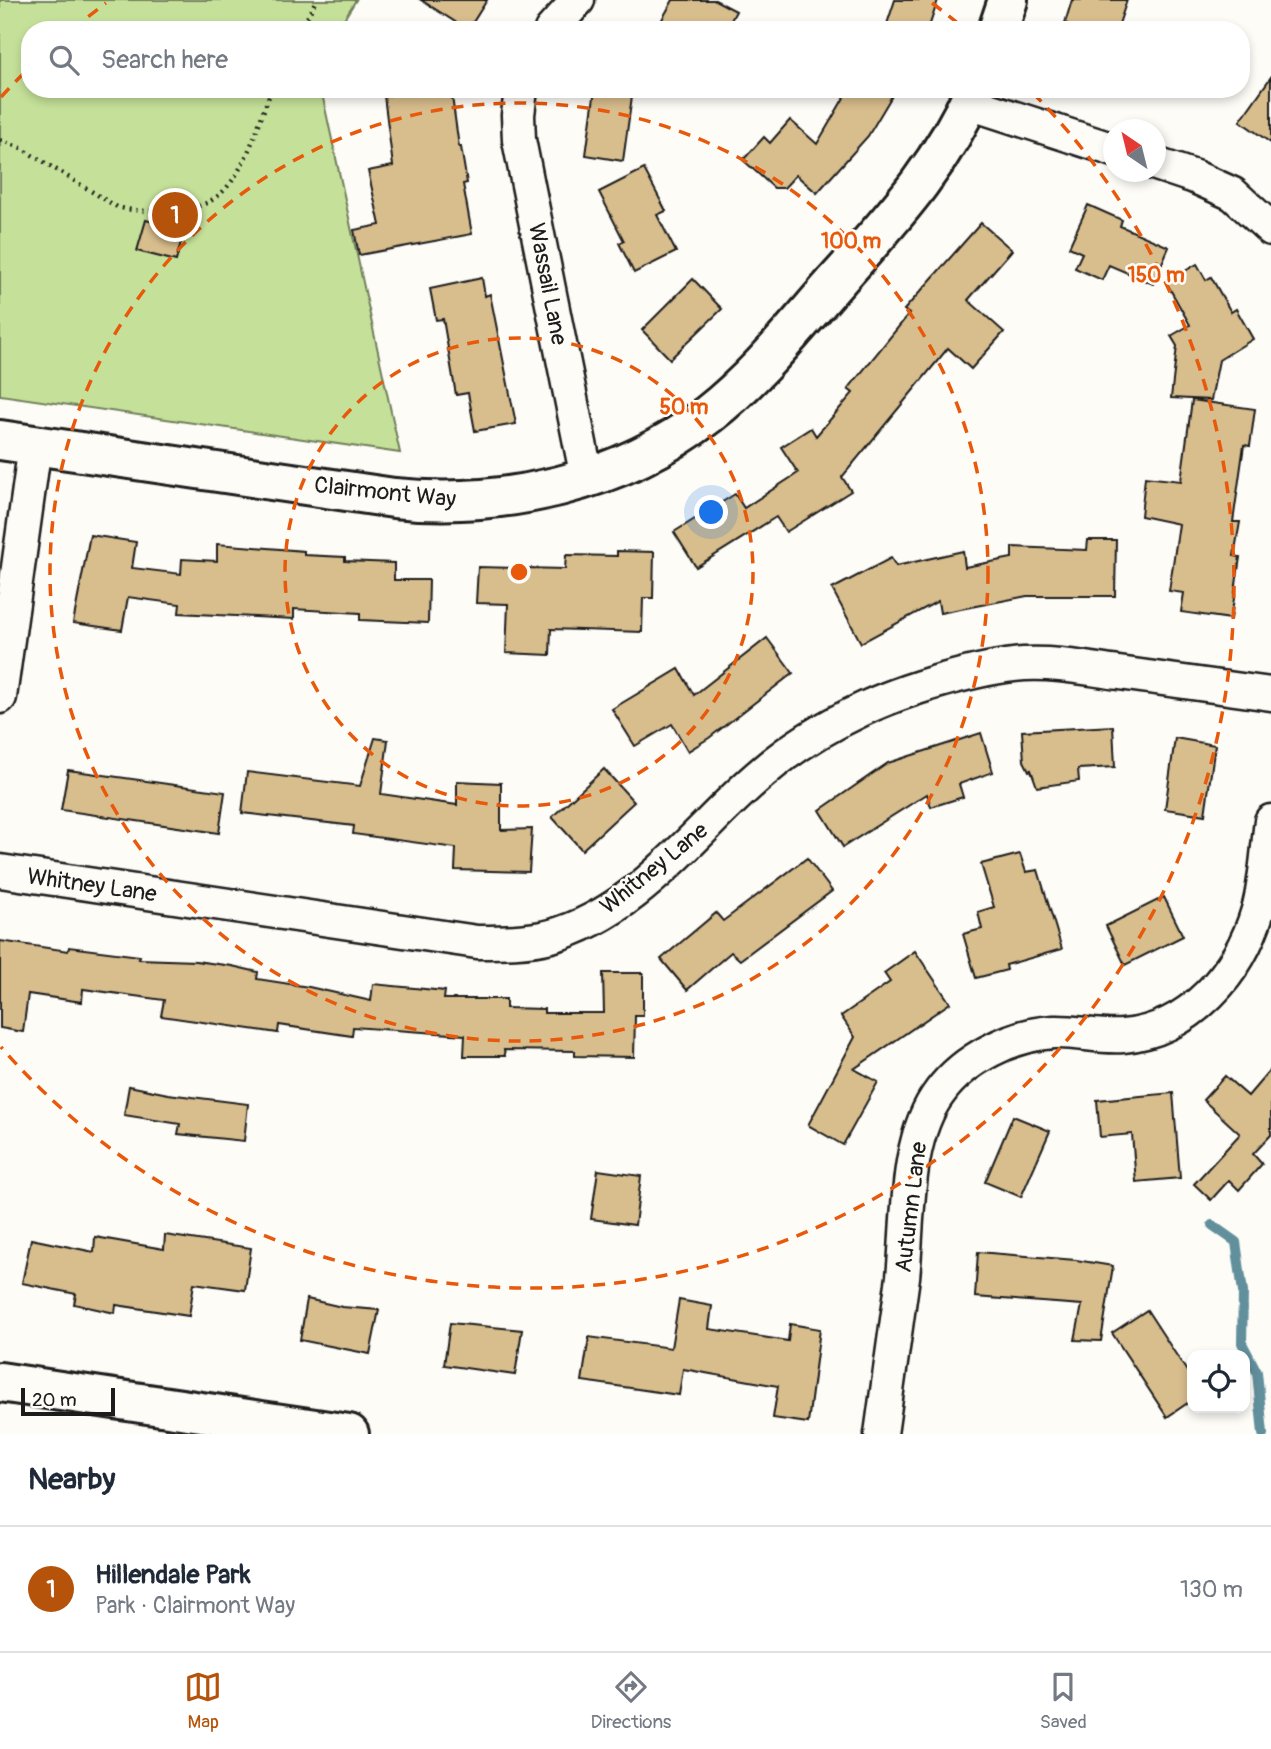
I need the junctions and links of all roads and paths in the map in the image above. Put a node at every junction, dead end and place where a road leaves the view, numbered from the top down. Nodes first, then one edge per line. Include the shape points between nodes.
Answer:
1 (316, 0) edge
2 (578, 0) edge
3 (1008, 0) edge
4 (306, 21) edge
5 (559, 21) edge
6 (1001, 21) edge
7 (268, 98) edge
8 (520, 98) edge
9 (971, 98) edge
10 (977, 98) edge
11 (0, 140) edge
12 (1103, 146) edge
13 (1166, 167) edge
14 (1271, 229) edge
15 (17, 442) edge
16 (587, 478) junction
17 (1271, 694) edge
18 (0, 697) edge
19 (1271, 821) edge
20 (0, 871) edge
21 (0, 1382) edge
22 (349, 1434) edge
23 (881, 1434) edge

1 - 4 path
2 - 5 street
3 - 6 street
7 - 11 path via 231,184 201,206 135,211 117,207 22,148
8 - 16 street, Wassail Lane via 519,140
9 - 16 street, Clairmont Way via 949,142 912,197 754,375 672,440
10 - 12 street
13 - 14 street via 1233,194
15 - 16 street, Clairmont Way via 436,502 522,494
15 - 18 street
17 - 20 street, Whitney Lane via 1024,664 921,688 863,709 808,739 763,772 623,900 585,923 552,936 517,942 477,942
19 - 23 street, Autumn Lane via 1258,909 1241,954 1219,985 1193,1009 1158,1028 1123,1036 1053,1032 1022,1038 993,1048 940,1092 921,1129 913,1158 903,1275
21 - 22 street

